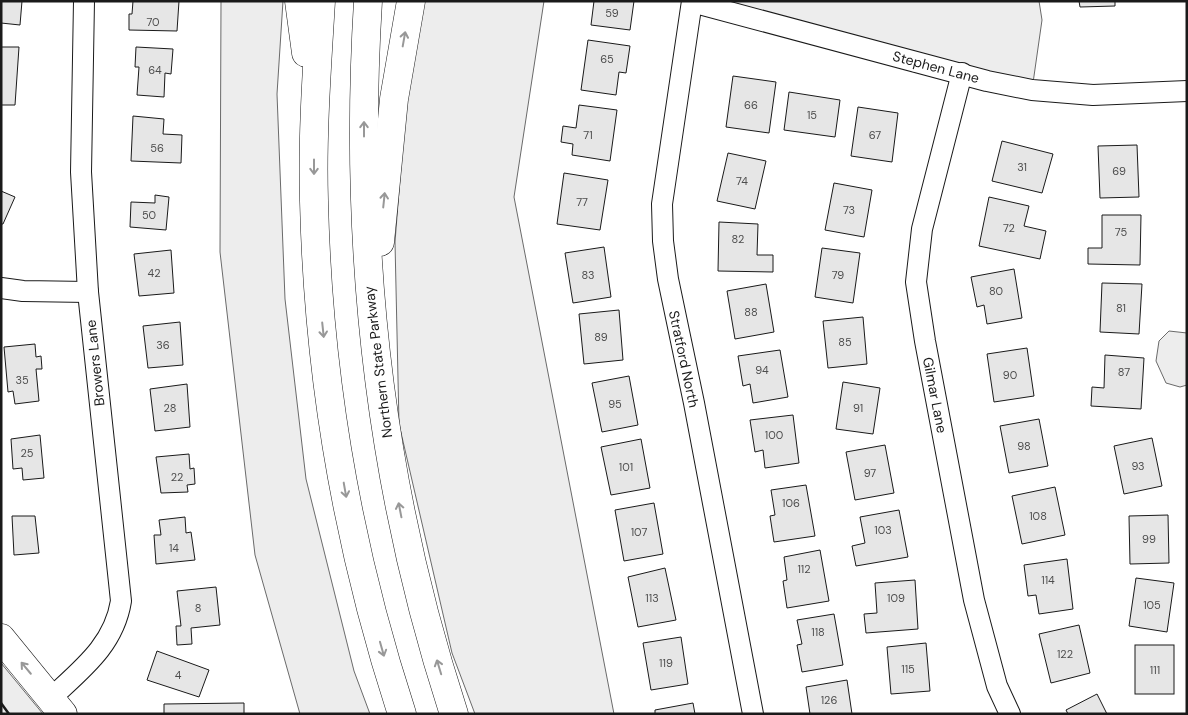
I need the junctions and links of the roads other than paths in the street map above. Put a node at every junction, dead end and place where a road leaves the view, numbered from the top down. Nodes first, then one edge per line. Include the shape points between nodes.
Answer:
1 (84, 1) edge
2 (299, 1) edge
3 (321, 1) edge
4 (368, 1) edge
5 (411, 1) edge
6 (692, 1) edge
7 (962, 73) junction
8 (1187, 91) edge
9 (314, 119) junction
10 (1, 288) edge
11 (88, 292) junction
12 (372, 318) junction
13 (1, 638) edge
14 (57, 706) edge
15 (402, 714) edge
16 (454, 714) edge
17 (753, 714) edge
18 (1010, 714) edge

1 - 11 street, Browers Lane via 81,172
2 - 9 main road
3 - 9 main road
12 -> 4 main road, Northern State Parkway via 364,194
12 -> 5 main road via 394,99
6 - 7 street, Stephen Lane
6 - 17 street, Stratford North via 662,204 663,242
7 - 8 street, Stephen Lane via 1049,92 1093,95
7 - 18 street, Gilmar Lane via 922,229 916,282 924,341 974,600 997,686
9 -> 15 main road via 316,248 331,405 356,544 381,646
10 - 11 street
11 - 14 street, Browers Lane via 121,601 119,614 107,640
16 -> 12 main road, Northern State Parkway via 431,640 402,521 387,440
14 -> 13 main road

